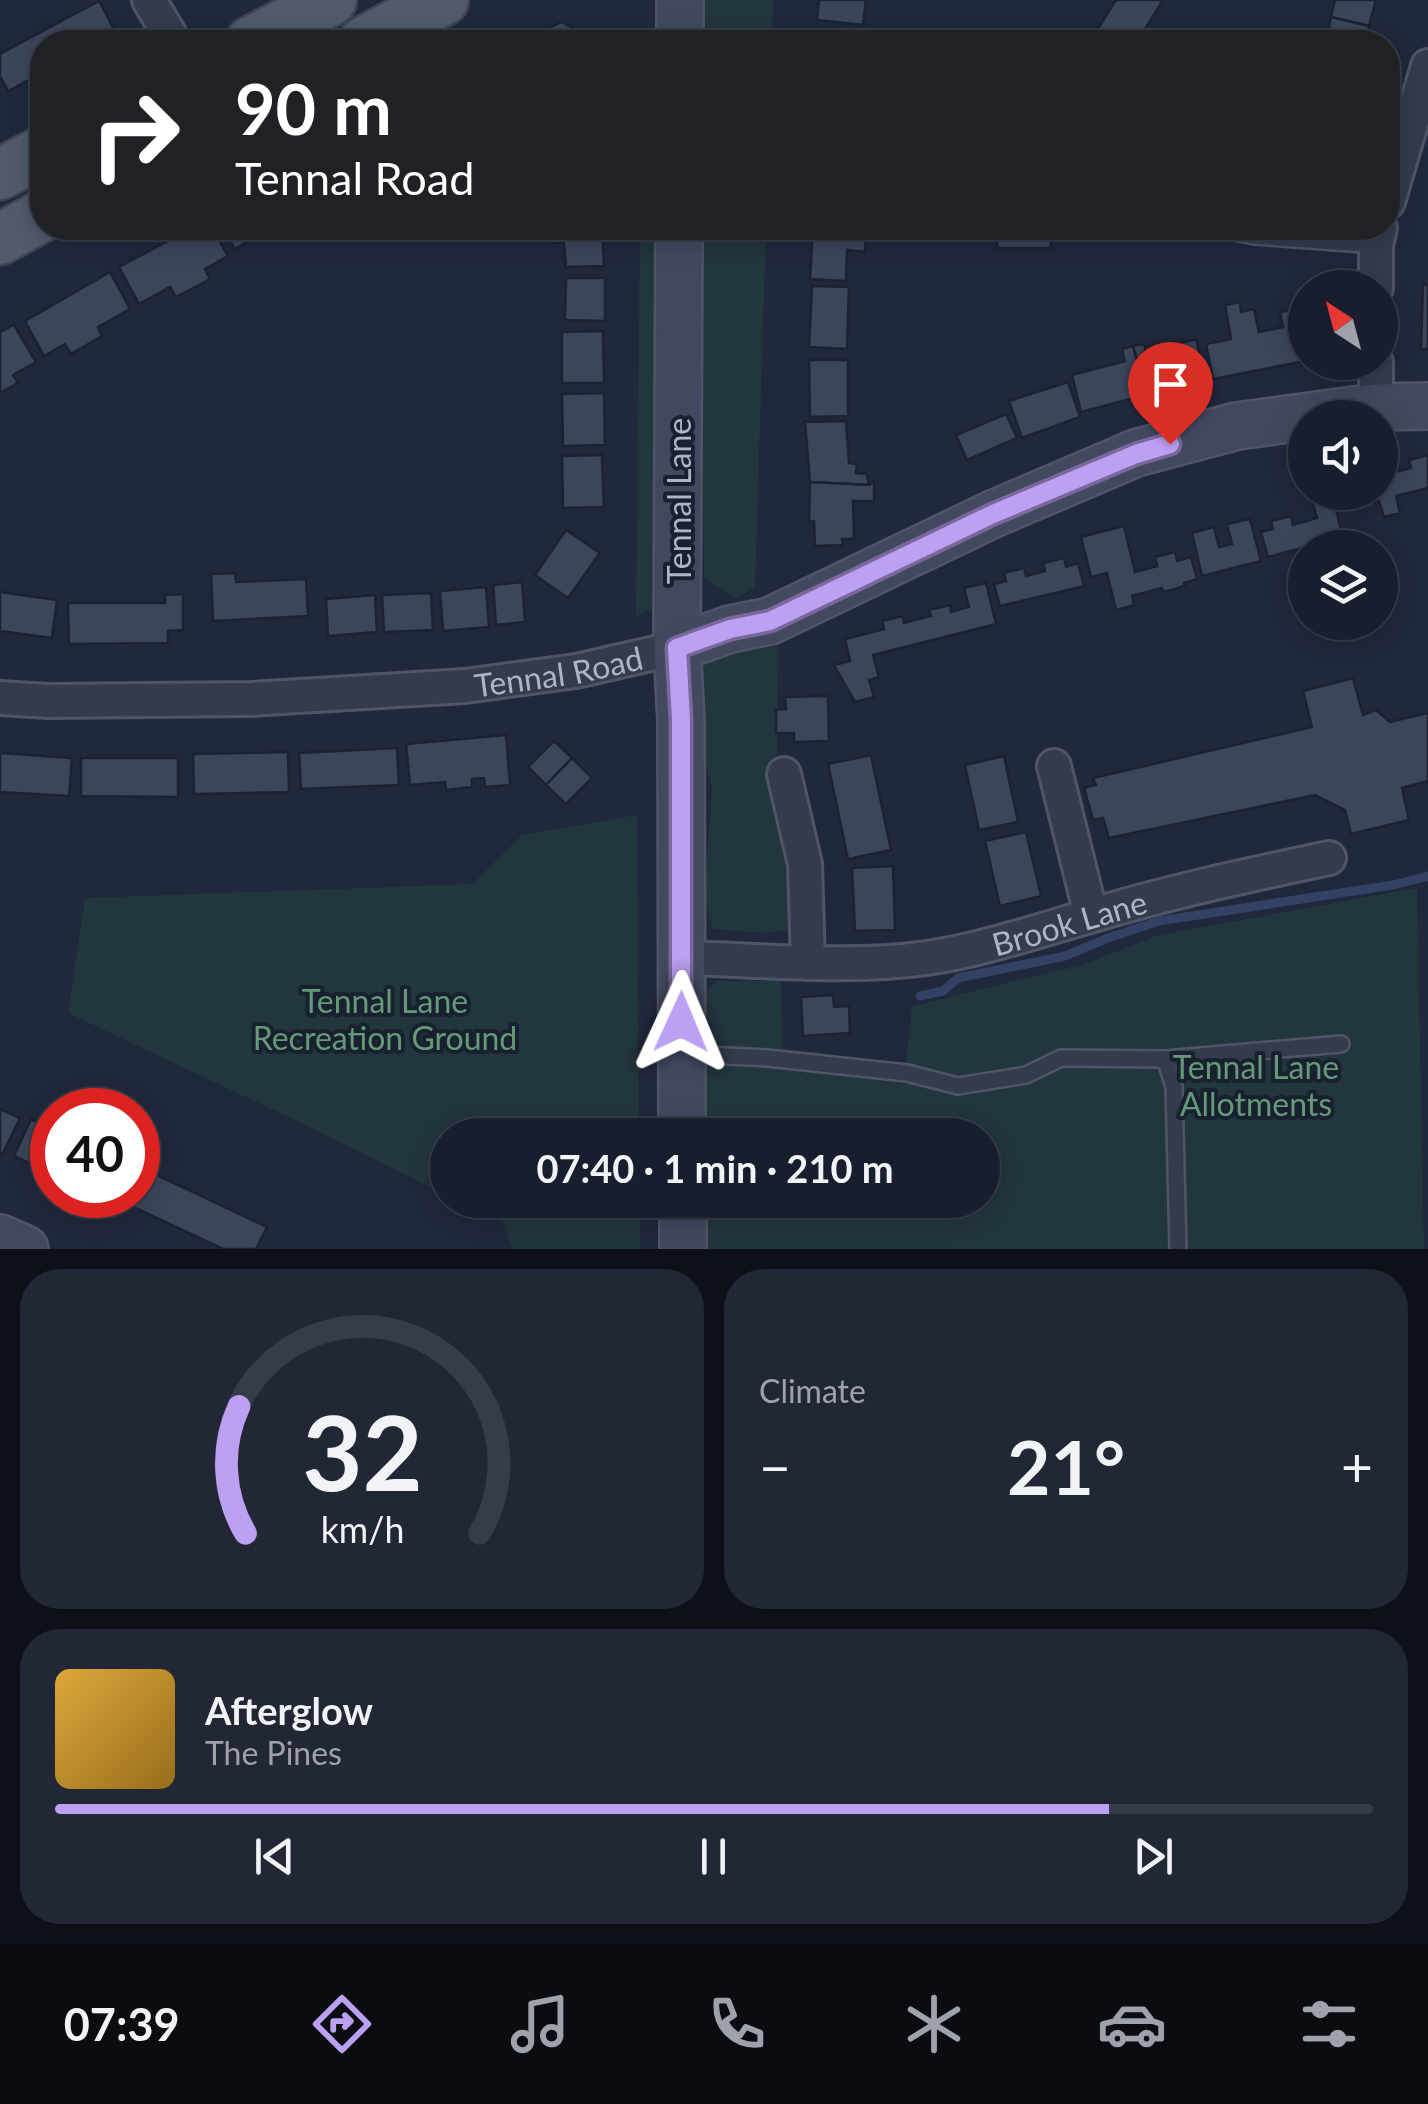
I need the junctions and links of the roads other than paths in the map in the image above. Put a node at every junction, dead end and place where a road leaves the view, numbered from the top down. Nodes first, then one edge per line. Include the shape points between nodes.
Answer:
1 (149, 0) edge
2 (332, 0) edge
3 (443, 0) edge
4 (680, 0) edge
5 (167, 30) edge
6 (274, 30) edge
7 (387, 30) edge
8 (680, 30) edge
9 (1428, 66) edge
10 (1401, 112) edge
11 (30, 158) edge
12 (0, 174) edge
13 (30, 223) edge
14 (0, 240) edge
15 (679, 240) edge
16 (1378, 240) edge
17 (1377, 270) edge
18 (1376, 384) edge
19 (1428, 406) edge
20 (677, 648) junction
21 (0, 698) edge
22 (1054, 766) dead end
23 (784, 774) dead end
24 (1329, 858) dead end
25 (1090, 915) junction
26 (682, 958) junction
27 (808, 962) junction
28 (1341, 1044) dead end
29 (680, 1054) junction
30 (1166, 1059) junction
31 (682, 1118) edge
32 (683, 1218) edge
33 (0, 1238) edge
34 (25, 1249) edge
35 (684, 1249) edge
36 (1178, 1249) edge

1 - 5 street
2 - 6 main road
3 - 7 main road
4 - 8 street
9 - 10 street
11 - 12 main road
13 - 14 main road
15 - 20 street, Tennal Lane
16 - 17 street
18 - 19 street, Tennal Road
18 - 20 street, Tennal Road via 1136,454 770,621
20 - 21 street, Tennal Road via 465,686 250,698
20 - 26 street, Tennal Lane
22 - 25 street
23 - 27 street via 805,864
24 - 25 street, Brook Lane
25 - 27 street, Brook Lane via 929,958
26 - 27 street, Brook Lane
26 - 29 street, Tennal Lane
28 - 30 lane
29 - 30 lane via 907,1073 958,1086 1026,1074 1061,1058
29 - 31 street, Tennal Lane
30 - 36 lane via 1174,1087
32 - 35 street
33 - 34 street

